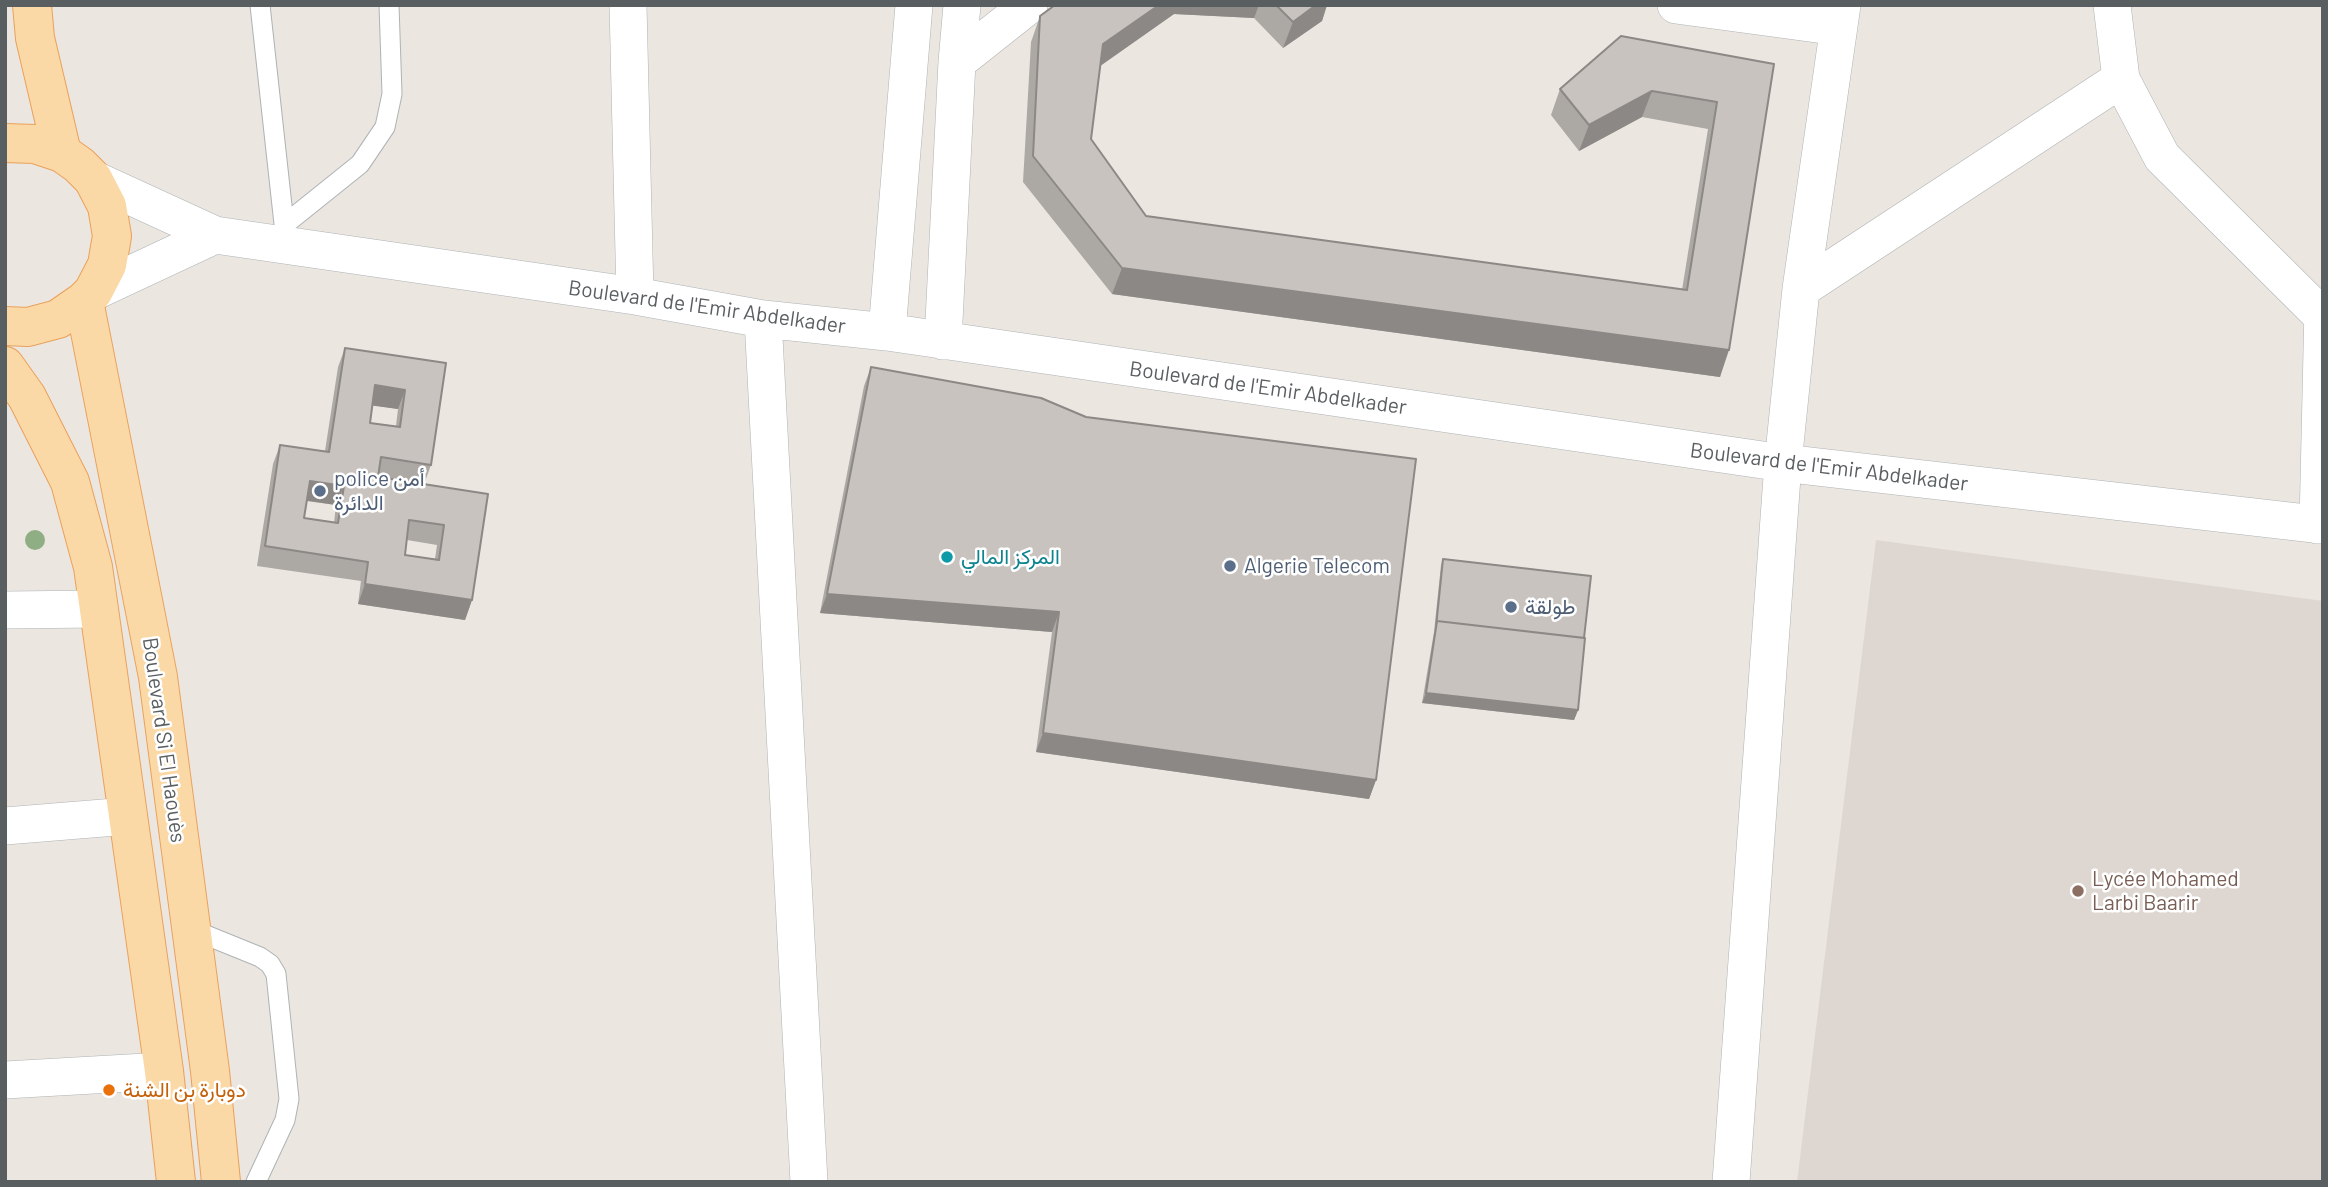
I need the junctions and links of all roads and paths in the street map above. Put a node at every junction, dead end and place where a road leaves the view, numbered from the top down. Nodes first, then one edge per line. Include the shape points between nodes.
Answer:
1 (32, 5) edge
2 (260, 5) edge
3 (389, 5) edge
4 (628, 5) edge
5 (914, 5) edge
6 (962, 5) edge
7 (1029, 5) edge
8 (1678, 5) edge
9 (2112, 5) edge
10 (1841, 16) edge
11 (957, 62) junction
12 (2120, 79) junction
13 (5, 143) edge
14 (62, 153) junction
15 (93, 179) junction
16 (215, 235) junction
17 (285, 235) junction
18 (1801, 289) junction
19 (635, 296) junction
20 (88, 297) junction
21 (2322, 311) edge
22 (763, 319) junction
23 (5, 326) edge
24 (887, 332) junction
25 (943, 341) junction
26 (5, 366) edge
27 (1783, 463) junction
28 (2320, 525) edge
29 (99, 609) junction
30 (5, 610) edge
31 (128, 816) junction
32 (5, 826) edge
33 (191, 929) junction
34 (164, 1071) junction
35 (5, 1080) edge
36 (176, 1182) edge
37 (221, 1182) edge
38 (256, 1182) edge
39 (809, 1182) edge
40 (1731, 1182) edge

1 - 14 main road via 35,38
2 - 17 lane
3 - 17 lane via 393,94 385,127 360,164
4 - 19 street
5 - 24 street
6 - 11 street
7 - 11 street
8 - 10 street
9 - 12 street
10 - 18 street
11 - 25 street
12 - 18 street
12 - 21 street via 2162,157
13 - 14 main road via 35,144
14 - 15 main road
15 - 16 street, Boulevard de l'Emir Abdelkader
15 - 20 main road via 107,206 111,236 107,265
16 - 17 street, Boulevard de l'Emir Abdelkader
16 - 20 street
17 - 19 street, Boulevard de l'Emir Abdelkader
18 - 27 street
19 - 22 street, Boulevard de l'Emir Abdelkader
20 - 23 main road via 58,319 28,327
20 - 33 main road, Boulevard Si El Haouès via 158,677
21 - 28 street
22 - 24 street, Boulevard de l'Emir Abdelkader
22 - 39 street
24 - 25 street, Boulevard de l'Emir Abdelkader
25 - 27 street, Boulevard de l'Emir Abdelkader
26 - 29 main road via 27,397 70,482 93,567
27 - 28 street, Boulevard de l'Emir Abdelkader
27 - 40 street
29 - 30 street
29 - 31 main road
31 - 32 street
31 - 34 main road
33 - 37 main road, Boulevard Si El Haouès
33 - 38 lane via 260,957 276,974 289,1098 285,1120
34 - 35 street
34 - 36 main road

